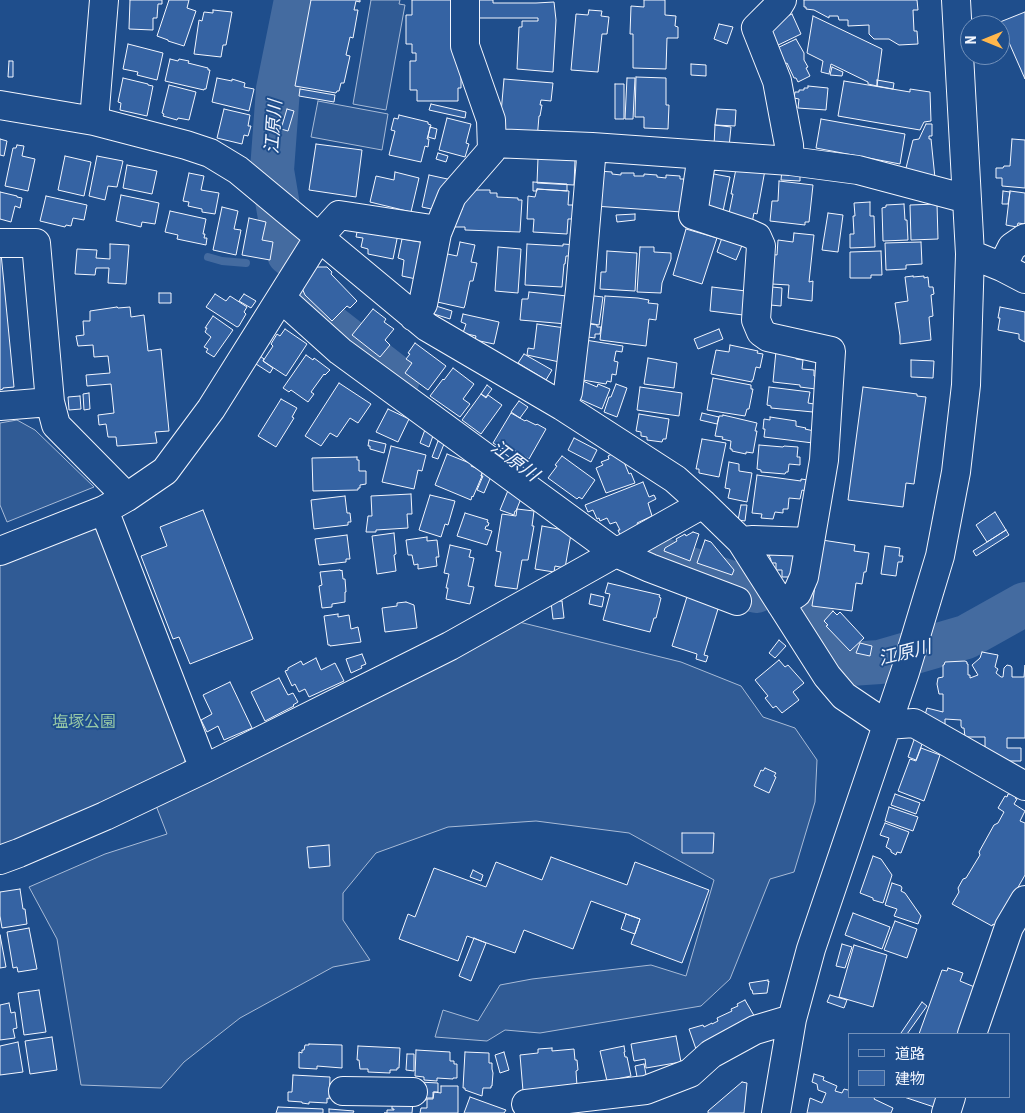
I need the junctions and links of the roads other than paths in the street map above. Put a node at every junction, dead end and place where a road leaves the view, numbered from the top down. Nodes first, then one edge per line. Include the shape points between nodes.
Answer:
1 (104, 0) edge
2 (465, 0) edge
3 (782, 0) edge
4 (956, 0) edge
5 (0, 105) edge
6 (94, 121) junction
7 (492, 143) junction
8 (592, 148) junction
9 (702, 155) junction
10 (790, 161) junction
11 (967, 199) junction
12 (438, 230) junction
13 (319, 237) junction
14 (1025, 238) edge
15 (0, 243) edge
16 (970, 254) junction
17 (1014, 273) edge
18 (281, 298) junction
19 (414, 317) junction
20 (50, 402) junction
21 (0, 406) edge
22 (562, 406) junction
23 (115, 503) junction
24 (703, 504) junction
25 (741, 541) junction
26 (810, 542) junction
27 (625, 548) junction
28 (0, 551) edge
29 (737, 601) dead end
30 (782, 604) junction
31 (887, 725) junction
32 (204, 769) junction
33 (1025, 786) edge
34 (0, 860) edge
35 (1025, 900) edge
36 (792, 1019) junction
37 (972, 1033) edge
38 (413, 1092) dead end
39 (951, 1098) edge
40 (360, 1099) edge
41 (526, 1104) dead end
42 (776, 1113) edge
43 (946, 1113) edge

1 - 6 street
2 - 7 street via 465,46 491,120
3 - 10 street via 756,28 777,81
4 - 11 street
5 - 6 street
6 - 13 street via 210,153 238,170
7 - 8 street
7 - 12 street via 492,150 452,196
8 - 9 street
8 - 22 street via 580,290 568,392
9 - 10 street
9 - 26 street via 693,215 757,237 761,246 756,320 761,332 768,337 831,350 824,460
10 - 11 street via 858,170
11 - 16 street
12 - 13 street via 339,215
12 - 19 street via 423,304
13 - 18 street
13 - 19 street
14 - 17 street via 1012,247
15 - 20 street via 36,243
16 - 17 street
16 - 31 street via 966,385 956,472 940,556
18 - 23 street via 211,409 165,471
18 - 27 street via 340,351
19 - 22 street
20 - 21 street
20 - 23 street via 56,425
22 - 24 street via 675,479
23 - 28 street
23 - 32 street
24 - 25 street
24 - 27 street
25 - 26 street
25 - 30 street
26 - 30 street via 804,577 797,593
27 - 29 street via 650,568
27 - 32 street via 450,646
30 - 31 street via 838,690
31 - 33 street via 914,723
31 - 36 street via 811,949
32 - 34 street via 105,816
35 - 37 street via 1009,927
36 - 41 street via 755,1030 711,1054 690,1073 646,1090
36 - 42 street
38 - 40 street
39 - 43 street

